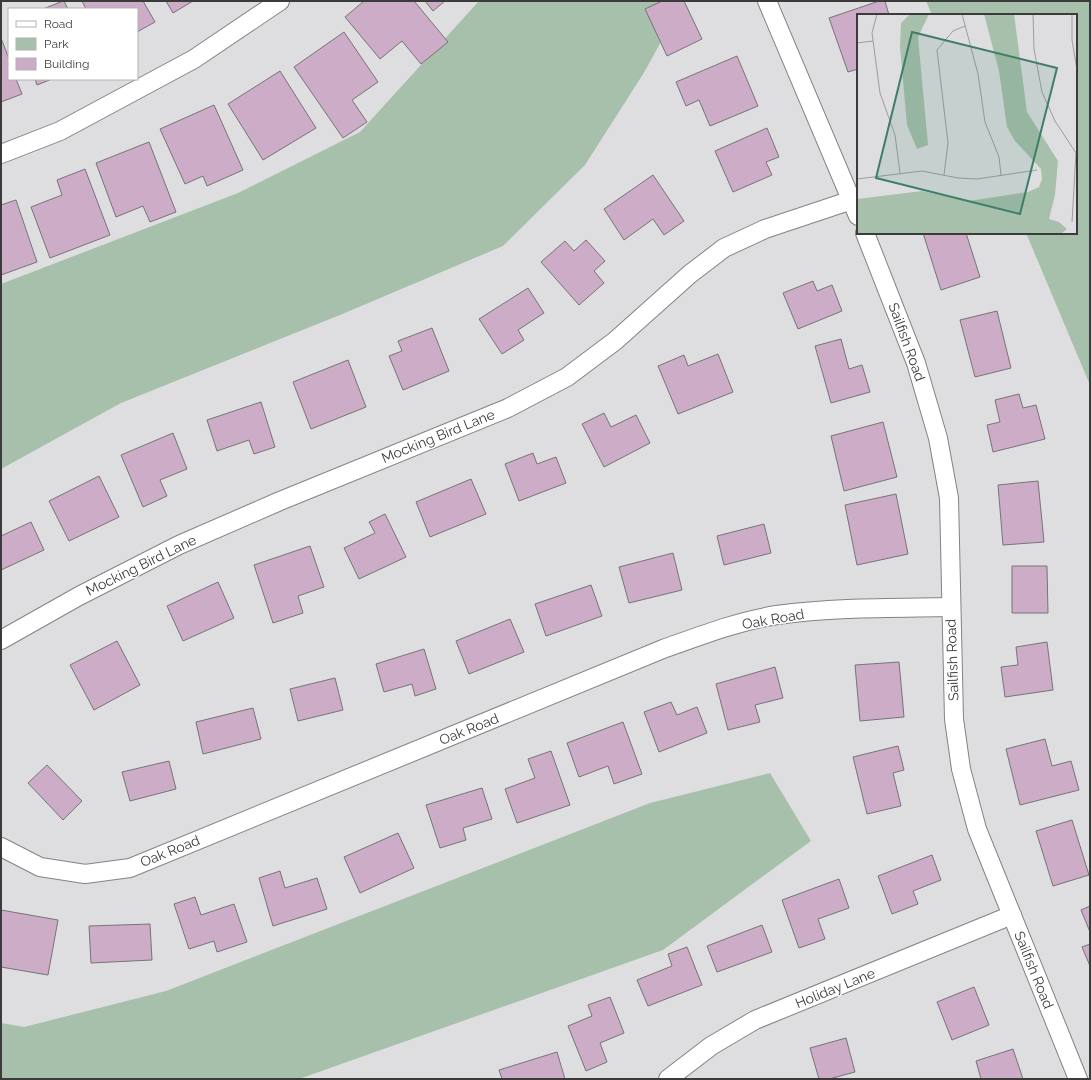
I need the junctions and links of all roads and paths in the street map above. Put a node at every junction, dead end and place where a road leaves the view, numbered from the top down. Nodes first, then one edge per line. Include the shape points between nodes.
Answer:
1 (280, 1) edge
2 (767, 1) edge
3 (1, 154) edge
4 (855, 208) edge
5 (865, 234) edge
6 (950, 607) junction
7 (1, 640) edge
8 (1, 847) edge
9 (1012, 915) junction
10 (668, 1079) edge
11 (1078, 1079) edge

1 - 3 street via 194,59 60,130
2 - 4 street
4 - 7 street, Mocking Bird Lane via 765,229 724,248 690,274 615,341 567,376 508,408 179,545
5 - 6 street, Sailfish Road via 916,363 938,438 949,498
6 - 8 street, Oak Road via 846,609 776,615 714,631 663,649 130,868 84,874 40,867
6 - 9 street, Sailfish Road via 954,719 960,769 977,829
9 - 10 street, Holiday Lane via 755,1020 711,1046
9 - 11 street, Sailfish Road

